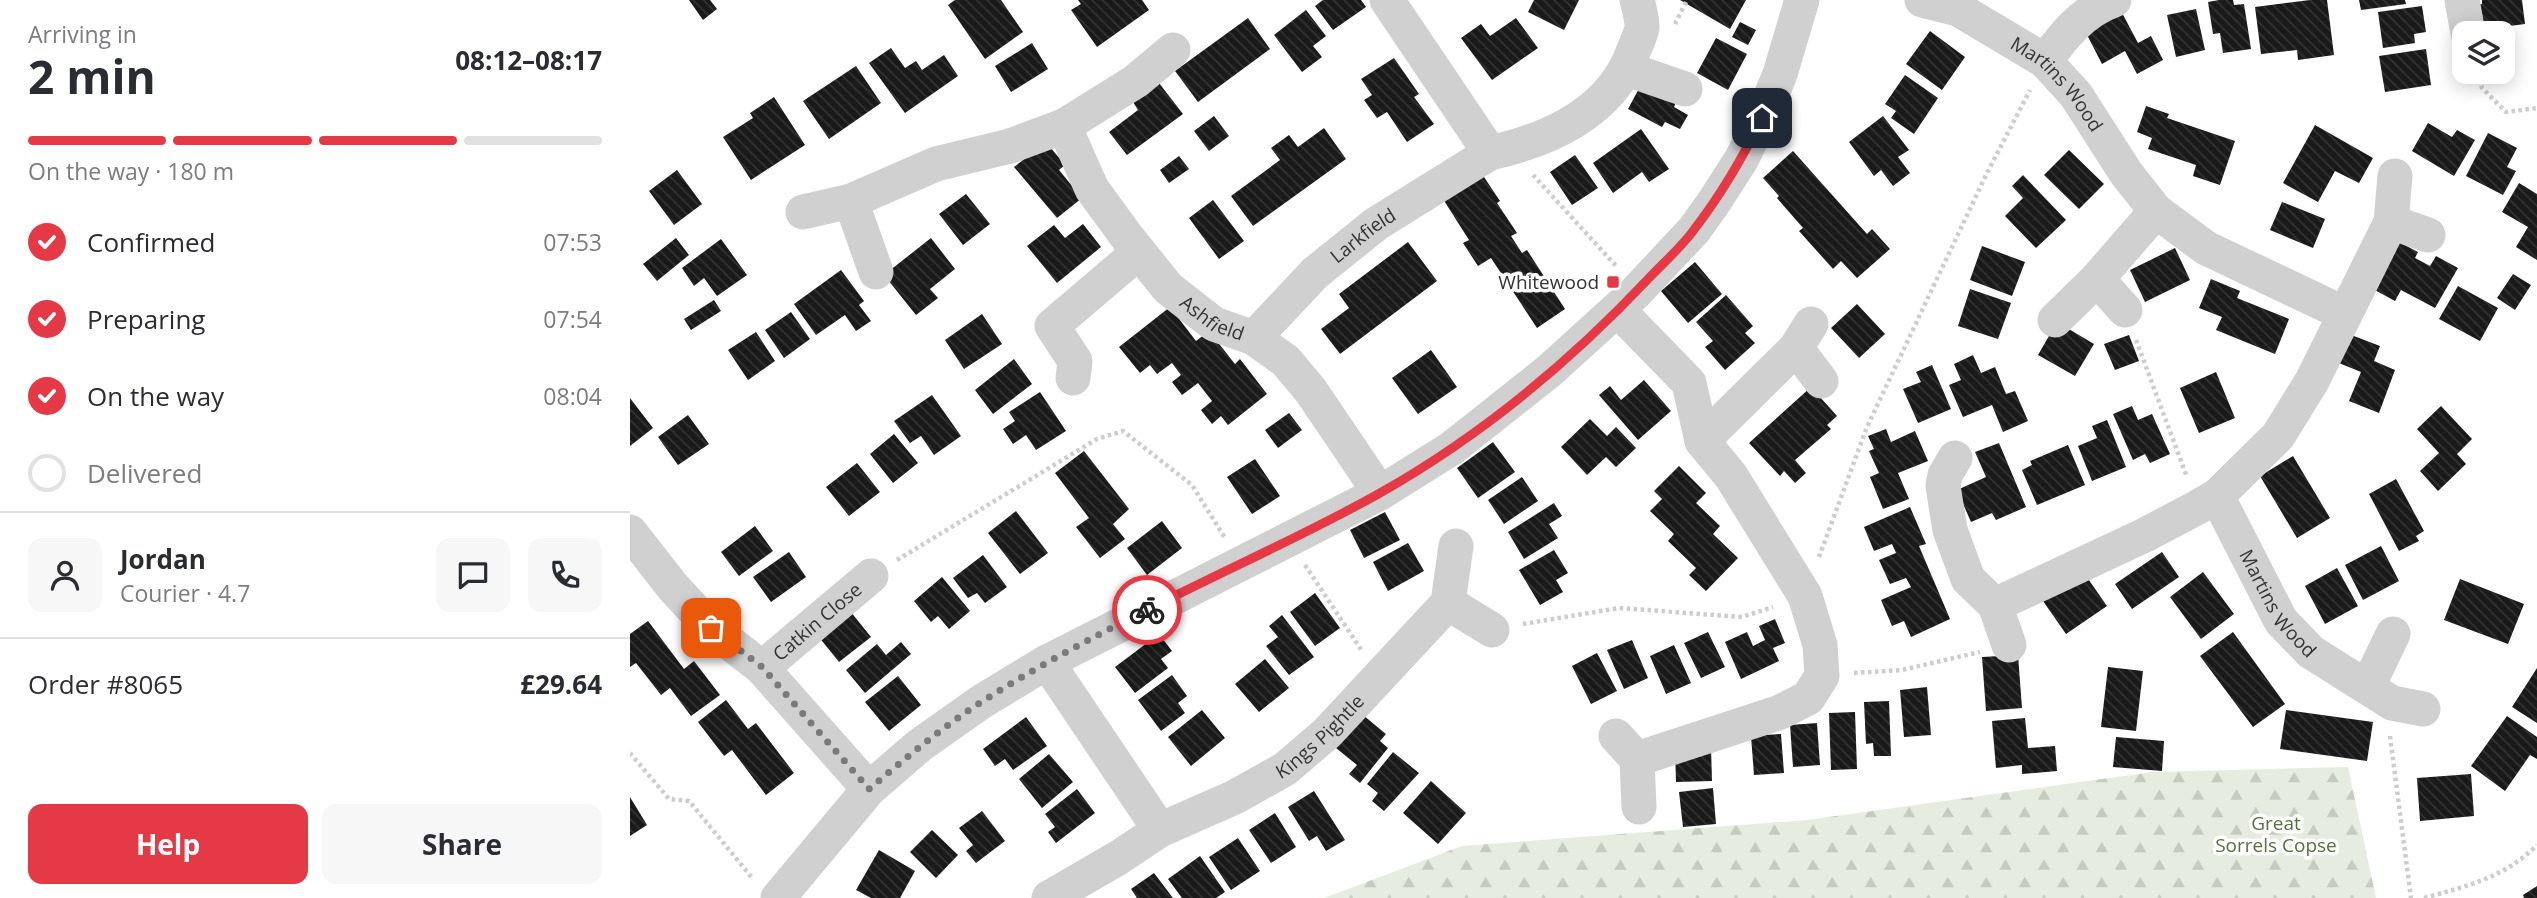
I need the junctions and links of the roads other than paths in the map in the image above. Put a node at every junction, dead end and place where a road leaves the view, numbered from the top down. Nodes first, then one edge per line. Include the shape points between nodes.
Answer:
1 (1387, 0) edge
2 (1802, 0) edge
3 (1922, 0) edge
4 (2114, 0) edge
5 (2462, 0) edge
6 (1639, 14) edge
7 (2466, 21) edge
8 (1173, 50) dead end
9 (2045, 61) junction
10 (1627, 69) junction
11 (1685, 89) dead end
12 (1064, 126) junction
13 (1500, 151) junction
14 (2395, 176) dead end
15 (851, 201) junction
16 (2156, 211) junction
17 (803, 212) dead end
18 (2391, 222) junction
19 (2428, 236) dead end
20 (1139, 252) junction
21 (876, 272) dead end
22 (2097, 279) junction
23 (1618, 310) junction
24 (2125, 310) road end
25 (2345, 314) junction
26 (2054, 320) dead end
27 (1254, 338) junction
28 (1073, 378) dead end
29 (1821, 381) dead end
30 (1702, 441) junction
31 (1955, 458) dead end
32 (1380, 493) junction
33 (2208, 501) junction
34 (630, 532) edge
35 (1456, 547) dead end
36 (871, 576) road end
37 (1448, 603) junction
38 (1995, 605) junction
39 (1492, 630) road end
40 (2393, 634) dead end
41 (2009, 645) road end
42 (1047, 662) junction
43 (762, 667) junction
44 (869, 789) junction
45 (1639, 807) dead end
46 (1160, 830) junction
47 (769, 893) edge
48 (1049, 898) edge

1 - 13 street
2 - 23 street via 1780,74 1741,160 1694,230
3 - 9 street, Martins Wood via 1958,9
4 - 9 street via 2095,7 2065,34
5 - 7 street
6 - 10 street, Larkfield
8 - 12 street via 1136,81
9 - 16 street, Martins Wood via 2076,95
10 - 11 street
10 - 13 street, Larkfield via 1607,97 1566,127
12 - 15 street via 1010,146 936,164
12 - 20 street, Ashfield via 1092,189
13 - 27 street, Larkfield via 1376,224 1315,273
14 - 18 street
15 - 17 street
15 - 21 street
16 - 22 street
16 - 25 street, Martins Wood via 2206,248
18 - 19 street
18 - 25 street
20 - 27 street, Ashfield via 1168,288 1214,324
20 - 28 street via 1052,326 1074,361
22 - 24 street
22 - 26 street
23 - 30 street via 1689,383
23 - 32 street via 1495,417
25 - 33 street via 2278,436
27 - 32 street, Ashfield via 1286,361 1311,391
29 - 30 street via 1803,336
30 - 45 street via 1731,476 1805,596 1820,645 1822,676 1808,698 1778,713 1627,748
31 - 38 street via 1945,475 1943,498 1950,530 1968,579
32 - 42 street
33 - 38 street
33 - 40 street, Martins Wood via 2281,621 2311,652 2394,699
34 - 43 street, Catkin Close via 711,628
35 - 37 street
36 - 43 street, Catkin Close
37 - 39 street
37 - 46 street, Kings Pightle via 1327,733 1285,769
38 - 41 street
42 - 44 street via 981,702
42 - 46 street
43 - 44 street, Catkin Close
44 - 47 street
46 - 48 street, Kings Pightle

